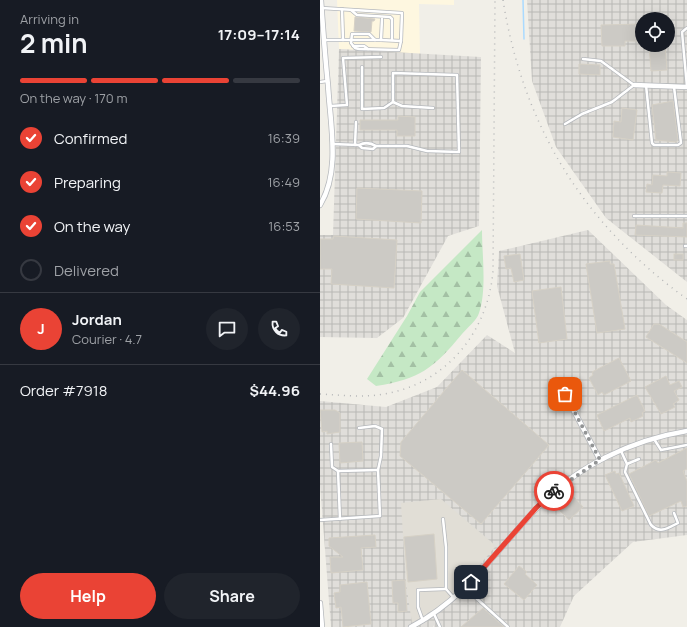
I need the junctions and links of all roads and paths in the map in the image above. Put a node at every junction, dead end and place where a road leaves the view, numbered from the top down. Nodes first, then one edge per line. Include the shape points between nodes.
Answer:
1 (322, 0) edge
2 (322, 8) junction
3 (342, 9) junction
4 (351, 10) junction
5 (382, 19) dead end
6 (687, 28) edge
7 (324, 40) junction
8 (343, 40) junction
9 (351, 40) junction
10 (374, 40) junction
11 (382, 40) junction
12 (392, 40) junction
13 (401, 41) junction
14 (381, 58) dead end
15 (583, 59) dead end
16 (362, 67) dead end
17 (686, 76) edge
18 (327, 81) junction
19 (320, 82) edge
20 (634, 85) junction
21 (646, 85) junction
22 (674, 86) junction
23 (687, 87) edge
24 (393, 102) junction
25 (329, 106) junction
26 (433, 108) dead end
27 (356, 122) dead end
28 (565, 124) dead end
29 (332, 144) junction
30 (355, 145) junction
31 (320, 205) edge
32 (634, 216) dead end
33 (687, 216) edge
34 (565, 394) dead end
35 (359, 428) dead end
36 (687, 431) edge
37 (654, 439) junction
38 (331, 444) dead end
39 (687, 445) edge
40 (621, 450) junction
41 (600, 460) junction
42 (638, 460) dead end
43 (627, 464) junction
44 (378, 470) junction
45 (338, 471) junction
46 (674, 513) dead end
47 (340, 519) junction
48 (443, 519) dead end
49 (320, 520) edge
50 (465, 588) junction
51 (446, 589) junction
52 (455, 598) junction
53 (320, 603) edge
54 (434, 614) junction
55 (420, 624) edge
56 (322, 627) edge
57 (412, 627) edge
58 (440, 627) edge
59 (508, 627) edge

1 - 2 street
2 - 3 lane
2 - 7 street
3 - 4 lane
3 - 8 lane
4 - 12 lane via 357,15 392,18
4 - 13 lane via 402,13
5 - 11 lane
6 - 17 lane via 682,32
7 - 8 lane
7 - 18 street
8 - 9 lane
9 - 10 lane
9 - 10 lane via 352,34 369,34
9 - 13 lane via 353,46 399,50
10 - 11 lane
11 - 12 lane
12 - 13 lane
14 - 25 lane via 343,58 347,105
15 - 20 lane via 601,61
16 - 24 lane via 362,109 384,108
17 - 23 lane
18 - 19 lane
18 - 25 street
20 - 21 street
20 - 28 lane via 612,102
21 - 22 street
21 - 22 lane via 654,145 681,143
22 - 23 street
24 - 26 lane via 402,106
24 - 30 lane via 393,73 457,75 459,152 427,151 407,146
25 - 29 street
27 - 30 lane
29 - 30 lane
29 - 31 street via 330,181
32 - 33 lane
34 - 41 street
35 - 44 lane via 375,426 382,429
36 - 37 street
37 - 39 lane via 662,450
37 - 40 street
38 - 45 lane via 332,467
40 - 41 street
40 - 43 lane
41 - 50 street via 546,499
42 - 43 lane
43 - 46 lane via 625,472 655,530 661,531 678,523
44 - 45 lane
44 - 47 lane via 380,516
45 - 47 lane
47 - 49 lane
48 - 51 lane
50 - 52 street
50 - 59 lane
51 - 52 lane
51 - 55 lane via 418,590
52 - 54 street
53 - 56 street
54 - 55 street
54 - 58 lane
55 - 57 street

